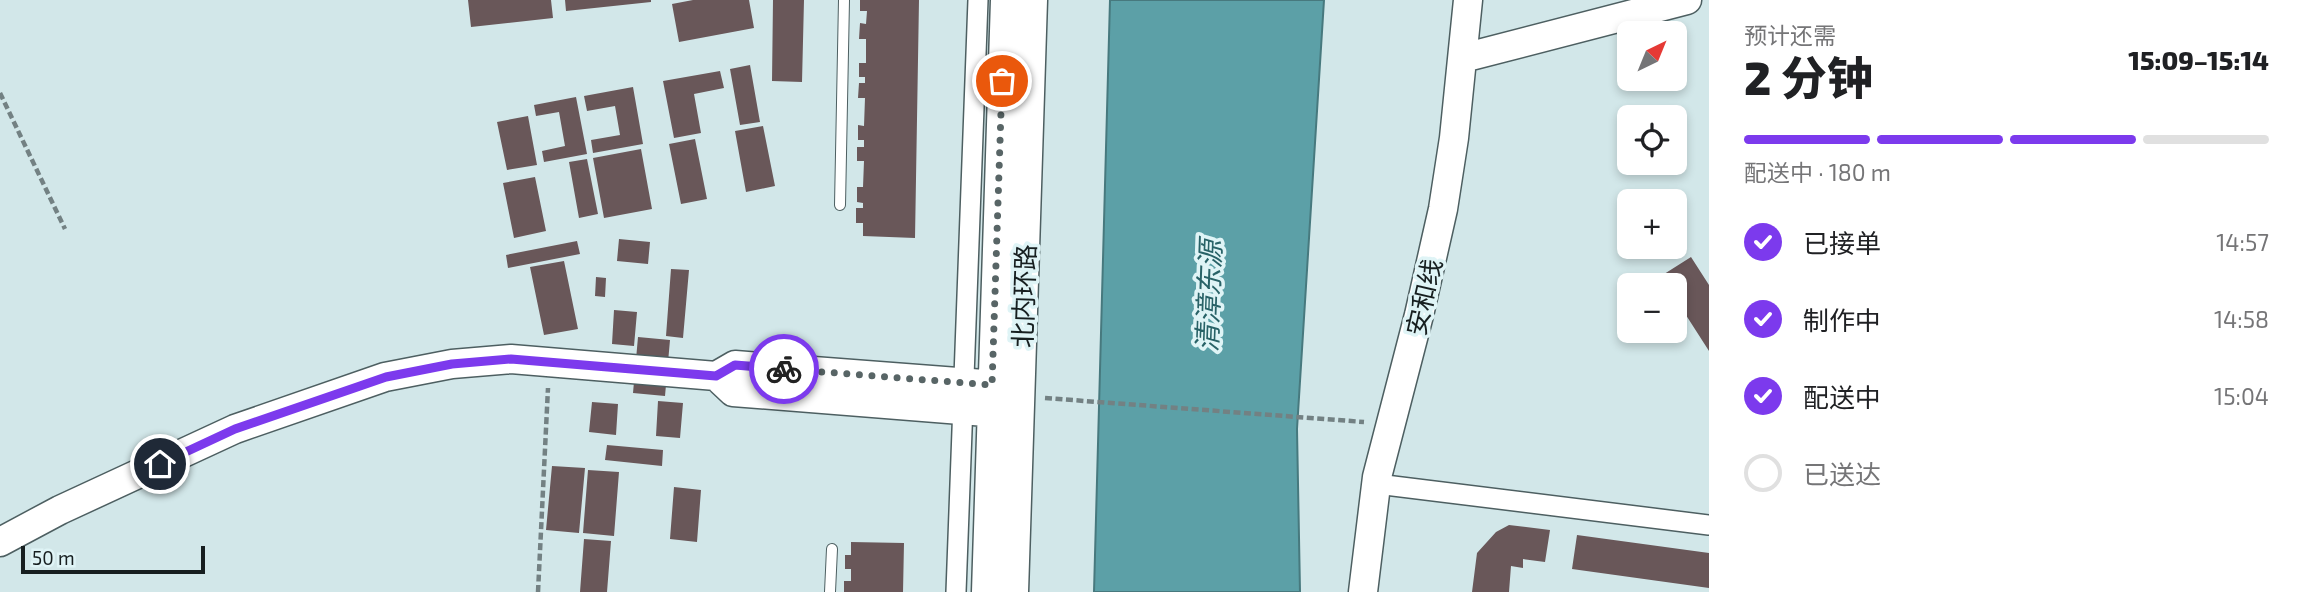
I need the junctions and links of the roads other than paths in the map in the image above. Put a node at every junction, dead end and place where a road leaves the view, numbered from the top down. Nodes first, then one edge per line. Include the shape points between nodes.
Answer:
1 (844, 0) edge
2 (978, 0) edge
3 (1005, 0) edge
4 (1033, 0) edge
5 (1468, 0) edge
6 (1687, 0) edge
7 (1463, 58) junction
8 (841, 205) dead end
9 (1006, 386) junction
10 (964, 397) junction
11 (1005, 414) junction
12 (1377, 484) junction
13 (1709, 525) edge
14 (0, 542) edge
15 (832, 549) dead end
16 (830, 592) edge
17 (956, 592) edge
18 (986, 592) edge
19 (1014, 592) edge
20 (1363, 592) edge

1 - 8 lane
2 - 10 street
3 - 9 main road, 北内环路
4 - 9 main road, 北内环路
5 - 7 main road, 安和线
6 - 7 main road
7 - 12 main road, 安和线 via 1443,209
9 - 10 main road
9 - 11 main road, 北内环路
10 - 11 main road
10 - 14 main road via 735,365 716,376 511,359 452,364 386,377 235,429
10 - 17 street
11 - 18 main road, 北内环路
11 - 19 main road, 北内环路
12 - 13 street
12 - 20 main road, 安和线
15 - 16 lane

